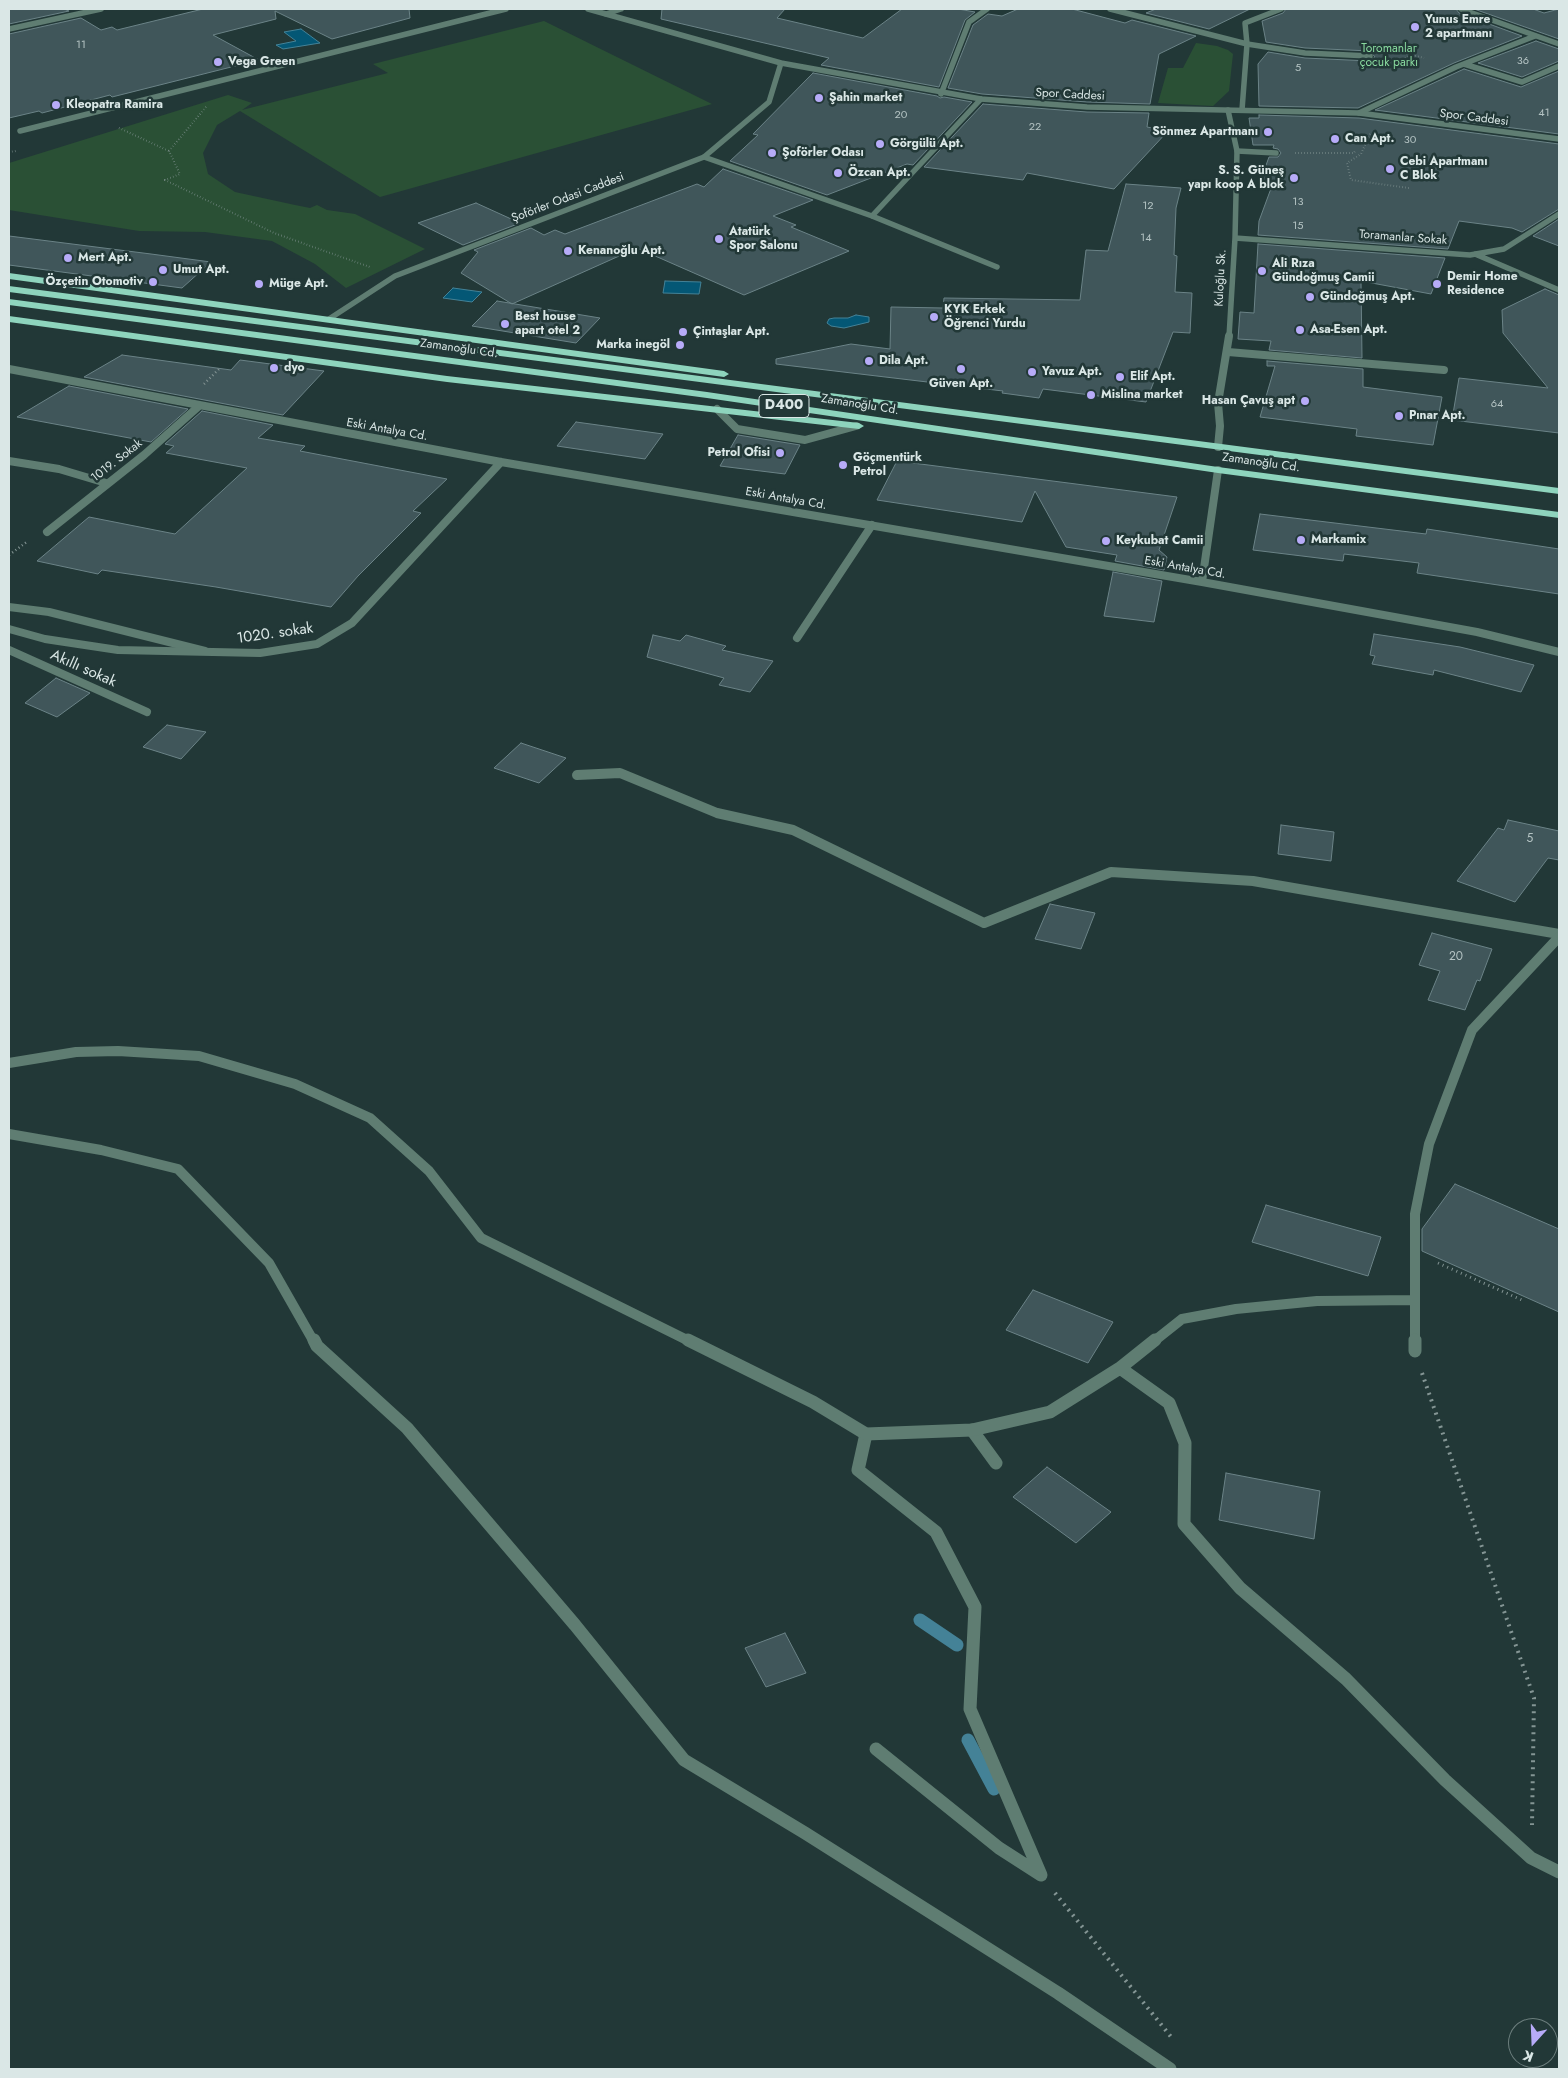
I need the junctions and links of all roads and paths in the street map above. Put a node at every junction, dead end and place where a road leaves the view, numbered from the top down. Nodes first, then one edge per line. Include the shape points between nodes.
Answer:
1 (101, 9) edge
2 (506, 9) edge
3 (588, 9) edge
4 (621, 9) edge
5 (987, 9) edge
6 (1110, 9) edge
7 (1280, 9) edge
8 (1461, 9) edge
9 (606, 14) junction
10 (9, 29) edge
11 (1559, 35) edge
12 (1535, 36) junction
13 (1543, 39) junction
14 (1247, 44) junction
15 (1559, 44) edge
16 (1400, 51) dead end
17 (1407, 53) dead end
18 (1412, 55) dead end
19 (1370, 56) dead end
20 (781, 62) junction
21 (1396, 62) dead end
22 (1464, 64) junction
23 (1559, 66) edge
24 (194, 87) junction
25 (941, 94) junction
26 (981, 99) junction
27 (1228, 110) junction
28 (1242, 110) junction
29 (1358, 113) junction
30 (1372, 129) dead end
31 (20, 131) dead end
32 (1559, 139) edge
33 (1349, 150) dead end
34 (1237, 151) junction
35 (1276, 153) joint
36 (704, 157) junction
37 (1409, 188) dead end
38 (1559, 214) edge
39 (872, 216) junction
40 (1235, 238) junction
41 (1475, 254) junction
42 (996, 267) dead end
43 (9, 276) edge
44 (395, 276) junction
45 (9, 289) edge
46 (1559, 290) edge
47 (9, 302) edge
48 (9, 319) edge
49 (328, 319) junction
50 (1228, 352) junction
51 (9, 369) edge
52 (1444, 370) dead end
53 (199, 406) junction
54 (907, 407) junction
55 (717, 409) junction
56 (856, 426) junction
57 (947, 430) junction
58 (1218, 447) junction
59 (9, 461) edge
60 (501, 462) junction
61 (1218, 470) junction
62 (106, 483) junction
63 (1559, 491) edge
64 (1559, 515) edge
65 (872, 525) junction
66 (47, 532) dead end
67 (1202, 582) junction
68 (9, 607) edge
69 (9, 629) edge
70 (797, 638) dead end
71 (9, 650) edge
72 (1559, 652) edge
73 (216, 653) junction
74 (147, 712) dead end
75 (577, 775) dead end
76 (1559, 935) edge
77 (9, 1063) edge
78 (9, 1134) edge
79 (1415, 1253) junction
80 (1414, 1300) junction
81 (1522, 1300) dead end
82 (1415, 1352) joint
83 (1120, 1368) junction
84 (972, 1430) junction
85 (866, 1434) junction
86 (996, 1463) dead end
87 (876, 1749) dead end
88 (1531, 1858) junction
89 (1559, 1872) edge
90 (1041, 1875) junction
91 (1178, 2046) dead end
92 (1170, 2069) edge

1 - 10 street
2 - 24 street
3 - 9 street, Spor Caddesi
4 - 9 street
5 - 25 street via 969,22
6 - 14 street
7 - 14 street via 1245,23
8 - 12 street
9 - 20 street, Spor Caddesi
11 - 13 street
12 - 13 street
12 - 22 street
13 - 15 street
14 - 19 street via 1304,53
14 - 28 street
16 - 17 path
18 - 21 path
20 - 25 street, Spor Caddesi
20 - 36 street, Şoförler Odasi Caddesi via 769,102
22 - 23 street via 1522,82
22 - 29 street
24 - 31 street
24 - 44 path via 209,95 211,100 169,151 180,174 164,180 274,233
25 - 26 street, Spor Caddesi
26 - 27 street, Spor Caddesi via 1087,107
26 - 39 street
27 - 28 street, Spor Caddesi
27 - 34 street, Kuloğlu Sk.
28 - 29 street, Spor Caddesi
29 - 32 street, Spor Caddesi
30 - 37 path via 1361,154 1347,163 1351,180
33 - 35 path via 1355,151
34 - 35 street
34 - 40 street, Kuloğlu Sk.
36 - 39 street
36 - 44 street, Şoförler Odasi Caddesi
38 - 41 street, Toramanlar Sokak via 1504,249
39 - 42 street
40 - 41 street, Toramanlar Sokak
40 - 50 street, Kuloğlu Sk.
41 - 46 street
43 - 49 highway
44 - 49 street, Şoförler Odasi Caddesi
45 - 54 highway, Zamanoğlu Cd. / D400
47 - 57 highway, Zamanoğlu Cd. / D400 via 707,394
48 - 55 highway via 447,379
49 - 54 highway via 745,377
50 - 52 street
50 - 58 street, Kuloğlu Sk. via 1218,403
51 - 53 street, Eski Antalya Cd.
53 - 60 street, Eski Antalya Cd.
53 - 62 street, 1019. Sokak via 144,455
54 - 58 highway, Zamanoğlu Cd. / D400
55 - 56 highway
55 - 56 street via 737,429 778,437 805,440
56 - 57 highway
57 - 61 highway, Zamanoğlu Cd. / D400
58 - 63 highway, Zamanoğlu Cd. / D400
59 - 62 street via 60,469
60 - 65 street, Eski Antalya Cd.
60 - 73 street, 1020. sokak via 352,623 317,644 260,653
61 - 64 highway, Zamanoğlu Cd. / D400
61 - 67 street
62 - 66 street, 1019. Sokak
65 - 67 street, Eski Antalya Cd.
65 - 70 street
67 - 72 street, Eski Antalya Cd. via 1477,632
68 - 73 street via 49,612
69 - 73 street, 1020. sokak via 44,639 118,650
71 - 74 street, Akıllı sokak
75 - 76 street via 620,773 717,813 793,830 984,923 1111,872 1253,882
76 - 79 street via 1472,1030 1429,1144 1415,1214
77 - 85 street via 76,1052 198,1056 295,1084 370,1118 429,1171 480,1238 813,1402
78 - 92 street via 101,1150 178,1169 269,1263 317,1346 407,1428 575,1625 684,1760 1050,1987
79 - 80 street
79 - 81 path
80 - 82 street
80 - 83 street via 1317,1301 1236,1309 1182,1319
82 - 88 path via 1534,1698
83 - 84 street via 1050,1412
83 - 88 street via 1169,1403 1185,1443 1184,1524 1240,1588 1346,1679 1445,1780
84 - 85 street
84 - 86 street
85 - 90 street via 858,1470 936,1532 976,1607 970,1709
87 - 90 street via 999,1848
88 - 89 street
90 - 91 path

